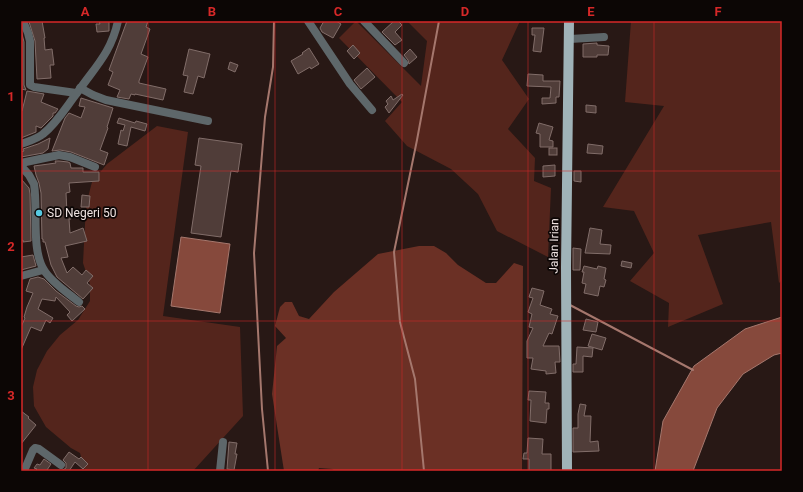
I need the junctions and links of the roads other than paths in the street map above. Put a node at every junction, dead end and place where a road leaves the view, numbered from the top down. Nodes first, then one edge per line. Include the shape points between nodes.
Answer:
1 (22, 21) edge
2 (118, 21) edge
3 (309, 21) edge
4 (364, 21) edge
5 (569, 21) edge
6 (604, 37) dead end
7 (570, 38) junction
8 (404, 63) dead end
9 (78, 90) junction
10 (372, 110) dead end
11 (208, 121) dead end
12 (21, 144) edge
13 (21, 164) edge
14 (95, 167) dead end
15 (43, 270) junction
16 (21, 276) edge
17 (79, 302) dead end
18 (223, 442) dead end
19 (61, 465) dead end
20 (24, 467) edge
21 (220, 471) edge
22 (567, 471) edge

1 - 9 street via 29,37 30,85
2 - 9 street via 107,52
3 - 10 street via 350,84
4 - 8 street
5 - 7 main road, Jalan Irian
6 - 7 street
7 - 22 main road, Jalan Irian via 566,267
9 - 11 street via 106,100
9 - 12 street via 47,131
13 - 14 street via 59,155
13 - 15 street via 34,184 38,253
15 - 16 street
15 - 17 street
18 - 21 street
19 - 20 street via 35,448

